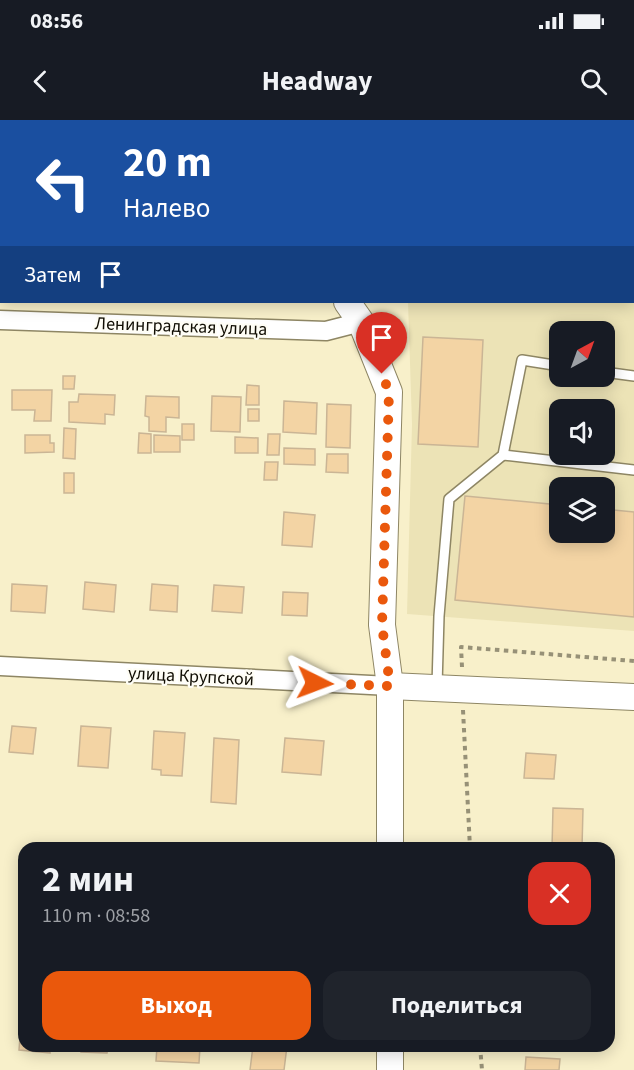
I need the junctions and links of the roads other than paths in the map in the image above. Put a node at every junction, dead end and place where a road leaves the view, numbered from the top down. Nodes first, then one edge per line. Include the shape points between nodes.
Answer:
1 (354, 312) edge
2 (0, 320) edge
3 (549, 364) edge
4 (615, 373) edge
5 (634, 376) edge
6 (503, 455) junction
7 (634, 470) edge
8 (0, 666) edge
9 (390, 686) junction
10 (437, 688) junction
11 (634, 697) edge
12 (390, 842) edge
13 (390, 1052) edge
14 (390, 1070) edge

1 - 2 street, Ленинградская улица via 326,331
1 - 9 street via 389,392 382,625
3 - 6 lane via 522,360
4 - 5 lane
6 - 7 lane
6 - 10 lane via 449,499
8 - 9 street, улица Крупской
9 - 10 street, улица Крупской
9 - 12 street
10 - 11 street, улица Крупской
13 - 14 street

